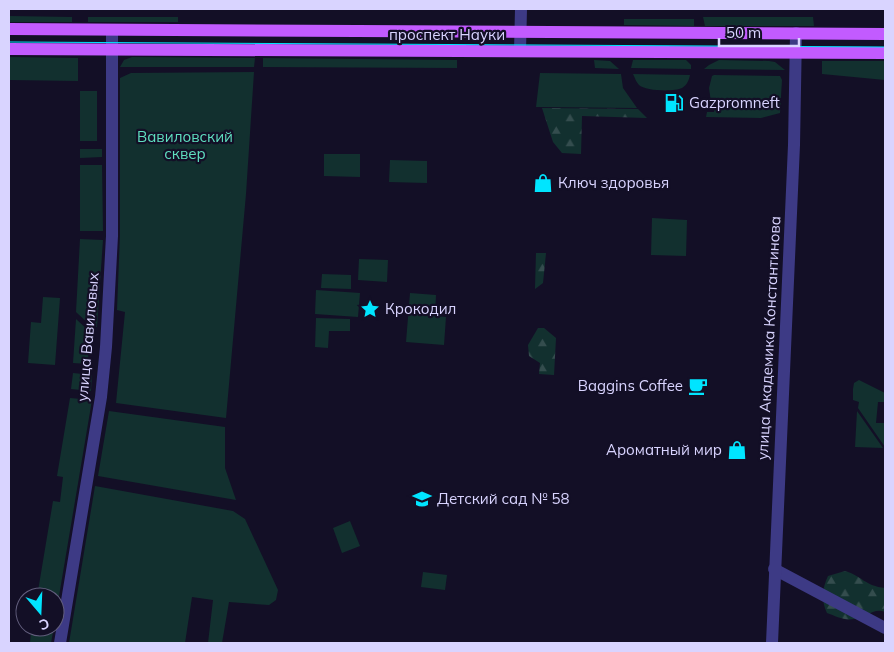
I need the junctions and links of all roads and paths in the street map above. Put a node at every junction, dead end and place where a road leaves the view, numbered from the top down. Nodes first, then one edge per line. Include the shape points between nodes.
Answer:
1 (521, 9) edge
2 (9, 29) edge
3 (112, 30) junction
4 (520, 32) junction
5 (796, 33) junction
6 (885, 34) edge
7 (9, 49) edge
8 (111, 49) junction
9 (520, 51) junction
10 (796, 52) junction
11 (885, 53) edge
12 (774, 569) junction
13 (885, 628) edge
14 (60, 643) edge
15 (772, 643) edge

1 - 4 street
2 - 3 main road, проспект Науки
3 - 4 main road, проспект Науки
3 - 8 street, улица Вавиловых
4 - 5 main road, проспект Науки
4 - 9 street
5 - 6 main road, проспект Науки
5 - 10 street, улица Академика Константинова
7 - 8 main road, проспект Науки
8 - 9 main road, проспект Науки
8 - 14 street, улица Вавиловых via 112,236 106,347 101,397
9 - 10 main road, проспект Науки
10 - 11 main road, проспект Науки
10 - 12 street, улица Академика Константинова
12 - 13 street
12 - 15 street, улица Академика Константинова

